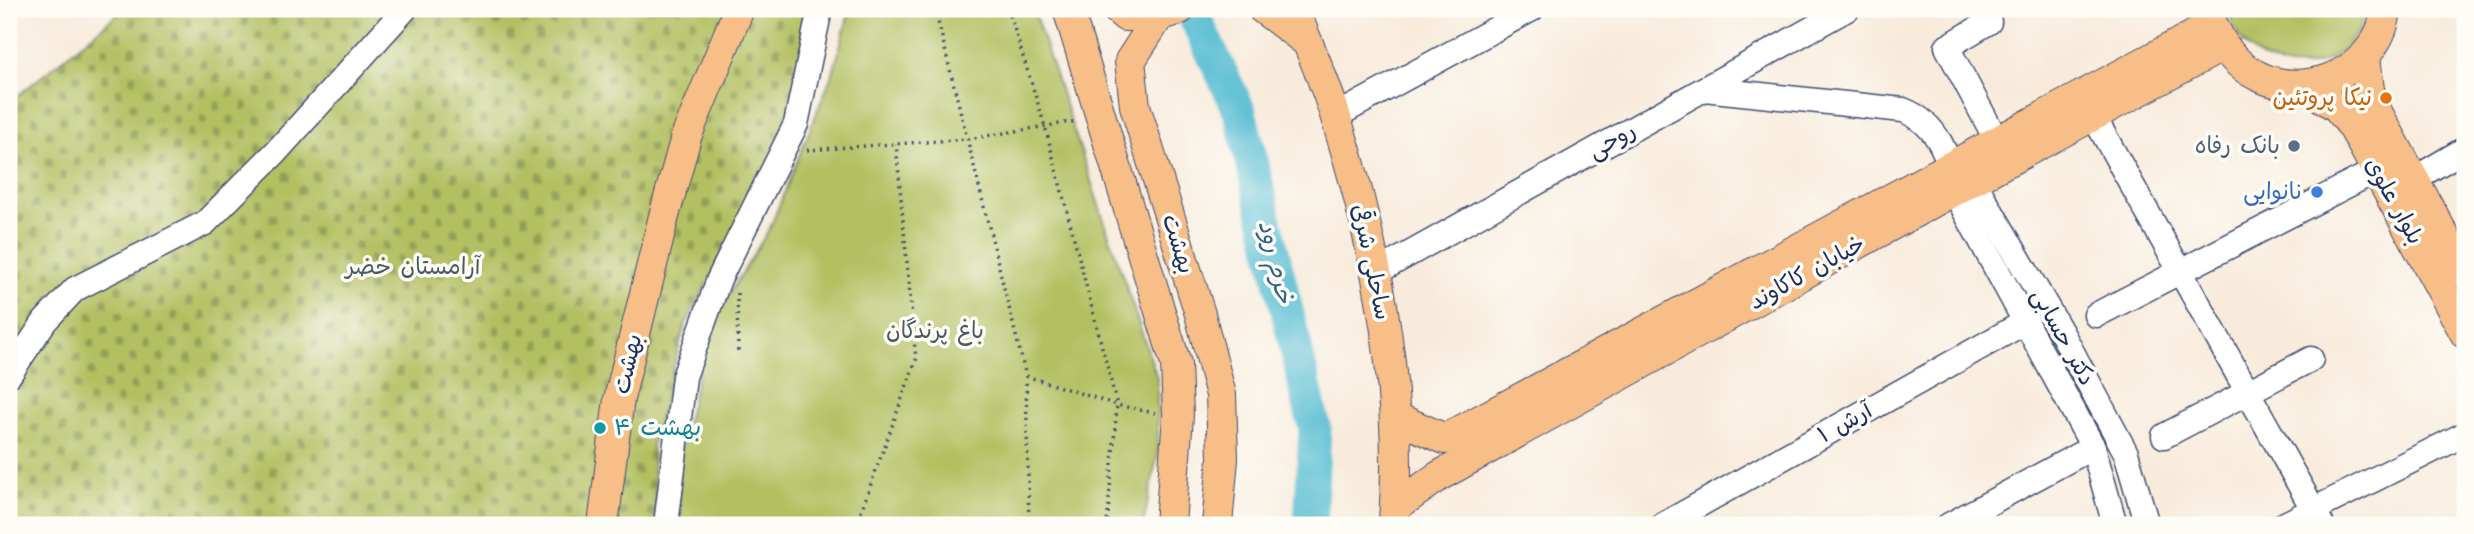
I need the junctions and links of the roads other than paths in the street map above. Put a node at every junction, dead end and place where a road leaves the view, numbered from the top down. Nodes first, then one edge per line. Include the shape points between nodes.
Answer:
1 (405, 9) edge
2 (739, 9) edge
3 (820, 9) edge
4 (1068, 9) edge
5 (1117, 9) edge
6 (1264, 9) edge
7 (1294, 9) edge
8 (1532, 9) edge
9 (1847, 9) edge
10 (2386, 9) edge
11 (1173, 11) edge
12 (1989, 22) dead end
13 (2215, 26) edge
14 (1306, 41) junction
15 (2365, 55) junction
16 (2303, 85) junction
17 (1704, 89) junction
18 (1336, 116) junction
19 (2094, 117) junction
20 (1997, 141) junction
21 (2465, 149) edge
22 (2377, 170) junction
23 (1960, 178) junction
24 (2414, 179) junction
25 (1377, 272) junction
26 (2180, 272) junction
27 (2465, 274) edge
28 (1200, 314) junction
29 (2096, 316) dead end
30 (2027, 321) junction
31 (2465, 333) edge
32 (2311, 359) dead end
33 (1176, 364) junction
34 (9, 375) edge
35 (2248, 393) junction
36 (1397, 418) junction
37 (2465, 434) edge
38 (2164, 436) dead end
39 (1446, 439) junction
40 (2093, 447) junction
41 (1457, 467) junction
42 (1394, 516) edge
43 (2318, 518) edge
44 (603, 525) edge
45 (666, 525) edge
46 (1170, 525) edge
47 (1217, 525) edge
48 (1663, 525) edge
49 (1949, 525) edge
50 (2115, 525) edge
51 (2147, 525) edge
52 (2283, 525) edge

1 - 34 street via 205,223 75,289 45,321
2 - 44 main road, بهشت via 687,136 664,216 619,399
3 - 45 street via 796,124 719,279 684,377
4 - 33 main road, بهشت
5 - 11 main road, بهشت via 1125,16
6 - 14 main road
7 - 14 main road, ساحلی شرقی
8 - 18 street
9 - 17 street, روحی
10 - 15 main road via 2378,36
11 - 28 main road, بهشت via 1130,61 1135,106
12 - 20 street via 1947,47
13 - 16 main road via 2239,63 2258,76 2280,84
13 - 19 main road, خیابان کاکاوند
13 - 20 main road, خیابان کاکاوند
14 - 18 main road, ساحلی شرقی
15 - 16 main road via 2347,71
15 - 24 main road, بلوار علوی via 2377,113
16 - 22 main road, بلوار علوی via 2336,107
17 - 23 street, دکتر حسابی via 1903,110 1929,125
17 - 25 street, روحی
18 - 25 main road, ساحلی شرقی
19 - 23 main road, خیابان کاکاوند
19 - 26 street
20 - 23 main road, خیابان کاکاوند
21 - 24 street
22 - 26 street
22 - 31 main road, بلوار علوی
23 - 30 street, دکتر حسابی
23 - 39 main road, خیابان کاکاوند
23 - 41 main road, خیابان کاکاوند
23 - 51 street, دکتر حسابی via 2063,335 2126,453
24 - 27 main road, بلوار علوی
25 - 36 main road, ساحلی شرقی
26 - 29 street
26 - 35 street
28 - 33 main road
28 - 47 main road, بهشت via 1221,395 1223,459
30 - 40 street, دکتر حسابی
30 - 48 street, آرش ۱
32 - 35 street
33 - 46 main road, بهشت via 1178,415
35 - 38 street
35 - 43 street
36 - 39 main road
36 - 42 main road, ساحلی شرقی
37 - 43 street
39 - 41 main road via 1437,451 1439,460 1447,467
40 - 49 street
40 - 50 street, دکتر حسابی
41 - 42 main road, خیابان کاکاوند
43 - 52 street

